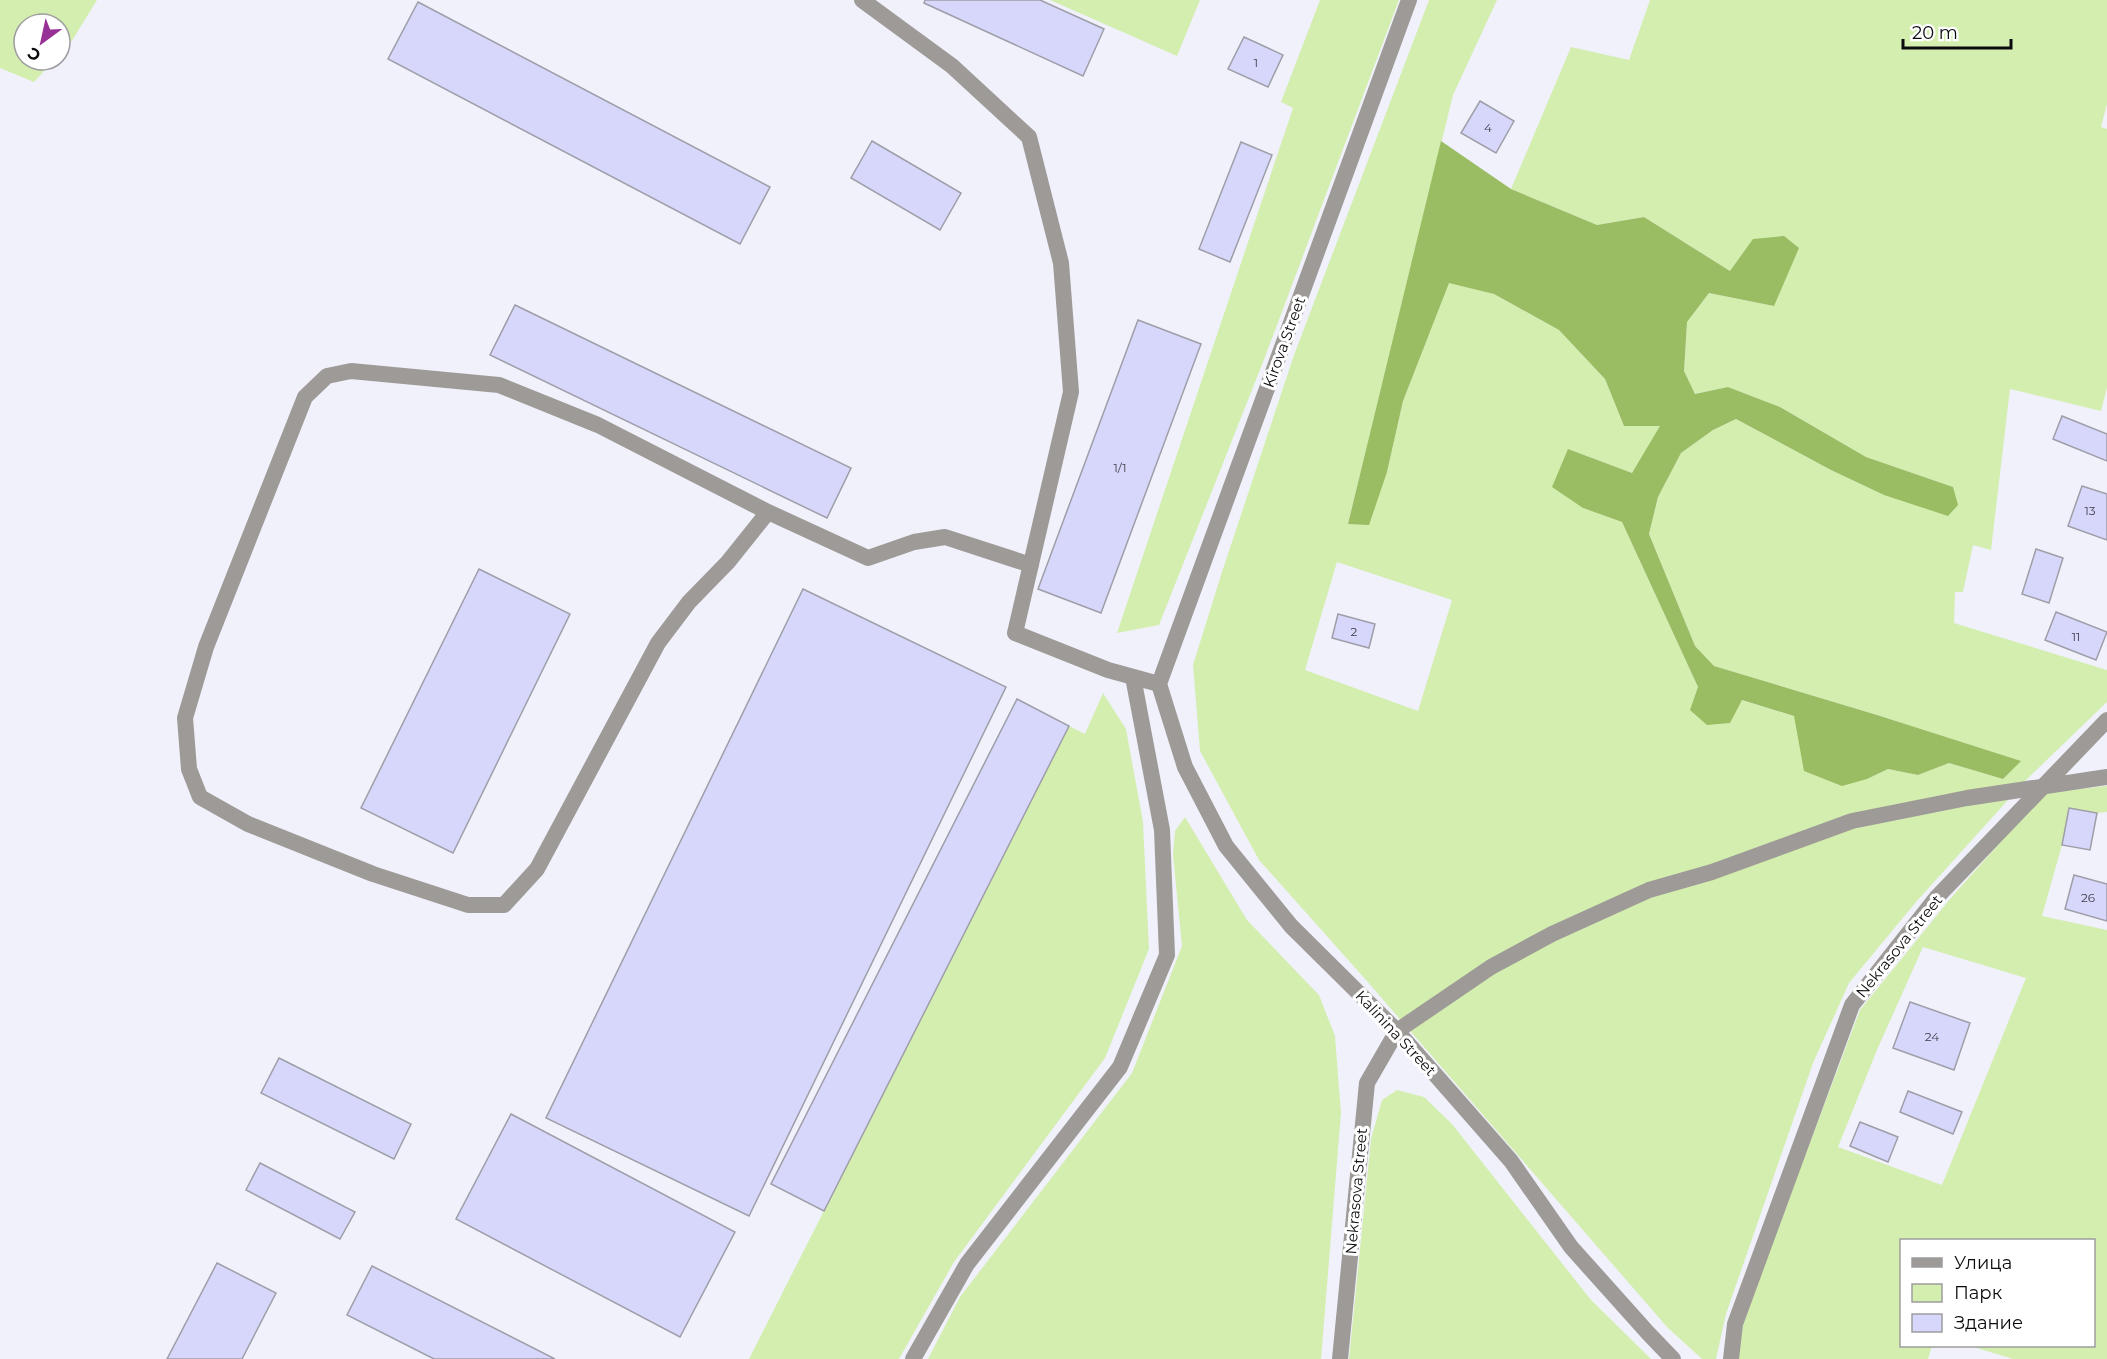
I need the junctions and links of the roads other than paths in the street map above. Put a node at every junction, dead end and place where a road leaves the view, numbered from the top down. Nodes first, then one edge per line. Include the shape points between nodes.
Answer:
1 (862, 0) edge
2 (1409, 0) edge
3 (768, 512) junction
4 (1031, 565) junction
5 (1133, 677) junction
6 (1160, 684) junction
7 (2107, 720) edge
8 (2107, 777) edge
9 (2042, 787) junction
10 (1397, 1031) junction
11 (913, 1359) edge
12 (1340, 1359) edge
13 (1673, 1359) edge
14 (1731, 1359) edge

1 - 4 street via 952,66 1029,137 1061,263 1071,392
2 - 6 street, Kirova Street
3 - 3 street via 598,425 500,385 351,371 327,376 305,397 206,647 185,718 189,769 200,797 248,824 373,874 468,905 504,905 537,869 658,644 689,602
3 - 4 street via 867,558 914,542 945,537
4 - 5 street via 1015,633
5 - 6 street
5 - 11 street via 1162,830 1167,955 1120,1067 967,1264
6 - 10 street, Kalinina Street via 1185,767 1226,846 1291,926
7 - 9 street, Nekrasova Street
8 - 9 street
9 - 10 street via 1852,821 1712,872 1649,890 1491,967
9 - 14 street, Nekrasova Street via 1937,897 1851,1005 1735,1324
10 - 12 street, Nekrasova Street via 1366,1083
10 - 13 street, Kalinina Street via 1511,1161 1571,1246

